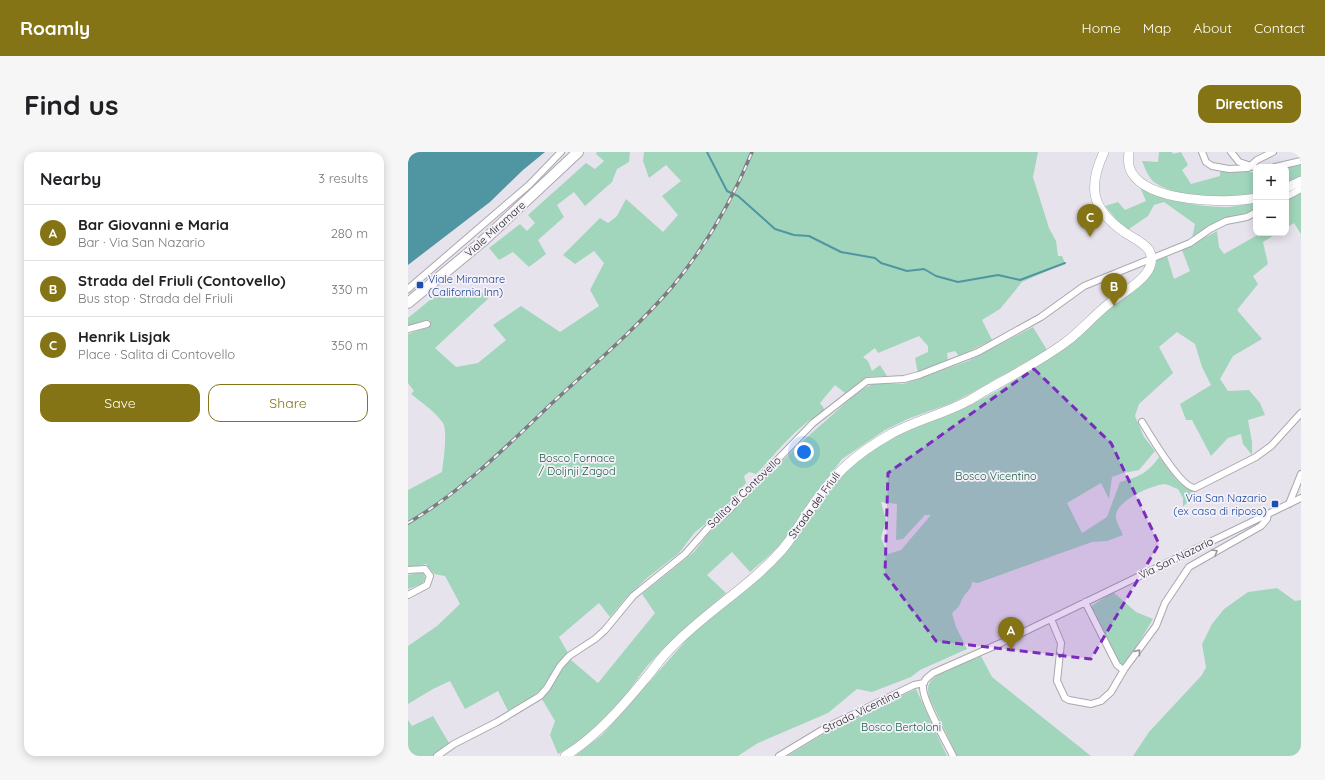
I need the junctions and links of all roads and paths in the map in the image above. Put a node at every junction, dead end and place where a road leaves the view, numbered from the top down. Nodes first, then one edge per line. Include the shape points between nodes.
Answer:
1 (561, 152) edge
2 (578, 152) edge
3 (1104, 152) edge
4 (1129, 152) edge
5 (1202, 152) edge
6 (1231, 152) edge
7 (1273, 152) edge
8 (1301, 161) edge
9 (1255, 164) edge
10 (1288, 164) edge
11 (1253, 167) edge
12 (1253, 167) edge
13 (1301, 181) edge
14 (1289, 187) edge
15 (1301, 189) edge
16 (1289, 195) edge
17 (1253, 199) edge
18 (1253, 214) edge
19 (1153, 259) junction
20 (408, 289) edge
21 (408, 303) edge
22 (427, 324) dead end
23 (408, 329) edge
24 (1301, 413) edge
25 (1142, 422) dead end
26 (1301, 474) edge
27 (1301, 498) edge
28 (1289, 504) junction
29 (1268, 514) junction
30 (408, 570) edge
31 (408, 595) edge
32 (1085, 602) junction
33 (1051, 618) junction
34 (1125, 668) junction
35 (924, 683) junction
36 (438, 756) edge
37 (565, 756) edge
38 (779, 756) edge
39 (953, 756) edge

1 - 20 street via 529,185 435,269
2 - 21 main road, Viale Miramare via 489,236
3 - 19 main road via 1096,172 1094,192 1098,206 1117,226 1146,246
4 - 17 main road via 1129,166 1136,178 1163,192 1186,199 1212,202
5 - 11 street via 1206,162 1212,166 1229,169
6 - 12 street via 1239,162
7 - 9 street via 1257,160
8 - 10 street
13 - 14 main road
15 - 16 street
18 - 19 street, Salita di Contovello via 1226,221 1190,243
19 - 36 street, Salita di Contovello via 1084,286 1041,318 978,352 919,376 904,379 873,379 860,385 829,412 813,422 685,554 634,596 605,630 569,656 540,696 454,744
19 - 37 main road, Strada del Friuli via 1147,273 1058,348 964,403 918,420 853,457 824,489 781,551 673,646 623,705 584,743
22 - 23 street
24 - 25 street via 1271,446 1256,457 1195,488 1186,484 1157,447
26 - 28 street
27 - 28 street, Via San Nazario
28 - 29 street, Via San Nazario
29 - 32 street, Via San Nazario
34 -> 29 street, Via San Nazario via 1156,626 1165,603 1189,567 1261,526
30 - 31 street via 425,569 430,576 427,585
32 - 33 street, Via San Nazario
32 - 34 street via 1117,665
33 -> 34 street, Via San Nazario via 1061,643 1057,681 1065,698 1091,704 1101,701 1111,692
33 - 35 street, Via San Nazario via 933,673
35 - 38 street, Strada Vicentina via 914,685 827,727
35 - 39 street via 924,696

